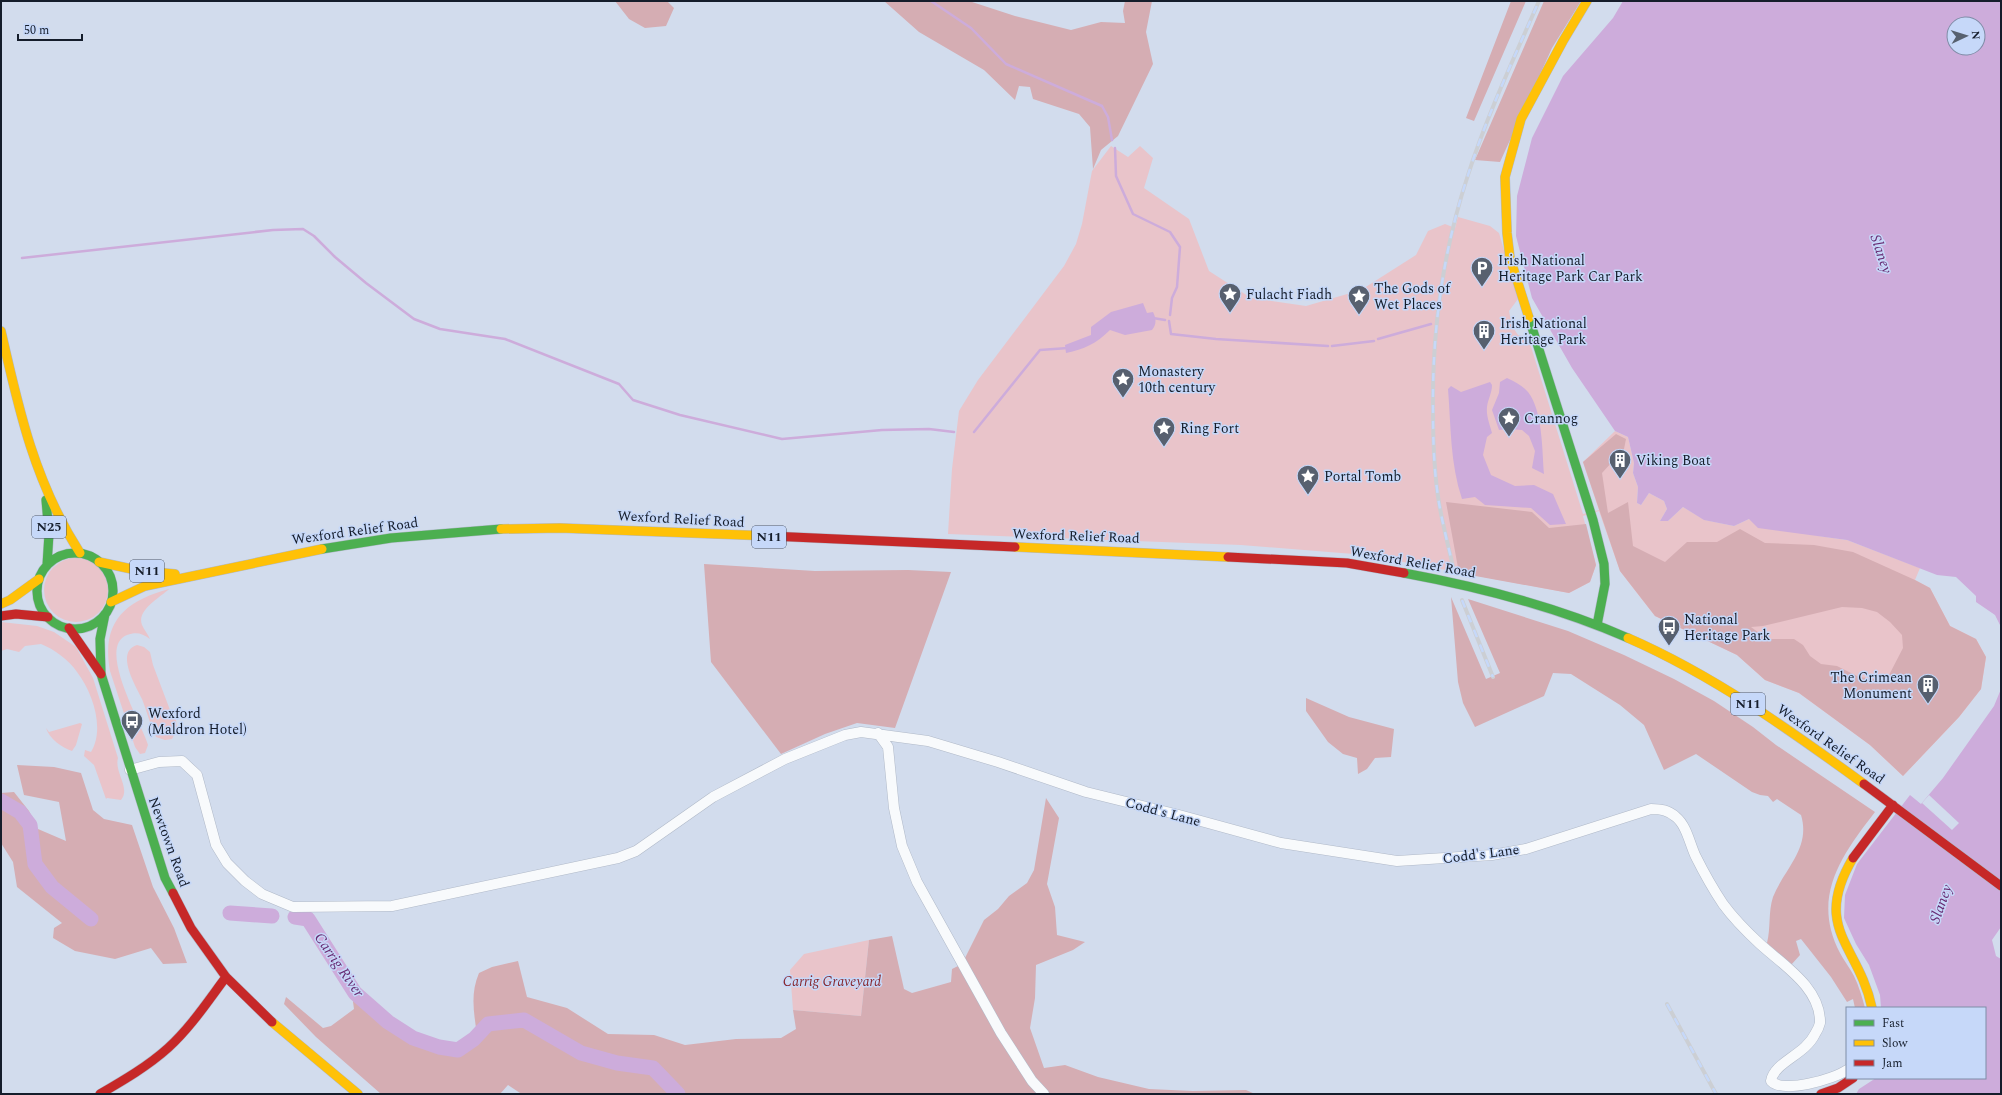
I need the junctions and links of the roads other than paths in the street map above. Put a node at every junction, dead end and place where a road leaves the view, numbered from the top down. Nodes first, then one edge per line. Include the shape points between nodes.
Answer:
1 (1587, 1) edge
2 (1, 331) edge
3 (46, 490) junction
4 (80, 553) junction
5 (99, 562) junction
6 (47, 565) junction
7 (195, 575) junction
8 (39, 579) junction
9 (111, 602) junction
10 (1, 604) edge
11 (105, 614) junction
12 (1, 616) edge
13 (48, 617) junction
14 (1597, 625) junction
15 (69, 628) junction
16 (101, 674) junction
17 (878, 733) junction
18 (130, 770) junction
19 (1896, 808) junction
20 (2001, 886) edge
21 (226, 977) junction
22 (1872, 1007) edge
23 (1846, 1070) edge
24 (1852, 1079) edge
25 (100, 1094) edge
26 (358, 1094) edge
27 (1044, 1094) edge
28 (1821, 1094) edge

1 - 14 main road via 1562,41 1521,119 1505,177 1510,258 1593,520 1604,564 1605,584
2 - 3 main road, N25 via 24,420
3 - 4 main road, N25 via 63,526
3 - 6 main road, N25 via 49,534
4 - 5 main road, N25
4 - 6 main road, N25 via 62,555
5 - 7 main road, Wexford Relief Road / N11 via 141,571
5 - 9 main road, N25 via 111,580
6 - 8 main road, N25
7 - 9 main road, Wexford Relief Road / N11 via 145,586
7 - 14 main road, Wexford Relief Road / N11 via 298,553 391,538 491,529 560,528 1347,563 1416,574 1498,592
8 - 10 main road, N25
8 - 13 main road, N25 via 37,596 41,608
9 - 11 main road, N25
11 - 15 main road, N25 via 87,626
11 - 16 main road, Newtown Road via 100,639
12 - 13 main road via 16,614
13 - 15 main road via 54,623
14 - 19 main road, Wexford Relief Road / N11 via 1655,649 1710,680 1790,730
15 - 16 main road, Newtown Road
16 - 18 main road, Newtown Road
17 - 18 street via 845,734 786,758 713,797 636,851 618,858 392,906 293,907 262,894 244,881 227,863 216,845 197,775 182,761 159,762
17 - 23 street, Codd's Lane via 928,741 1086,792 1282,843 1397,861 1492,855 1526,849 1651,809 1665,809 1677,817 1695,856 1723,904 1746,930 1794,973 1818,1005 1820,1025 1813,1038 1801,1052 1774,1072 1771,1081 1774,1085 1781,1086 1816,1082
17 - 27 street via 888,747 894,808 902,846 917,882 1001,1033 1032,1081
18 - 21 main road, Newtown Road via 165,878 191,928
19 - 20 main road, N11
19 - 22 main road via 1859,850 1843,875 1836,898 1838,929 1867,988
21 - 25 main road via 169,1047 128,1078
21 - 26 main road, Newtown Road via 272,1022
24 - 28 main road via 1838,1088

